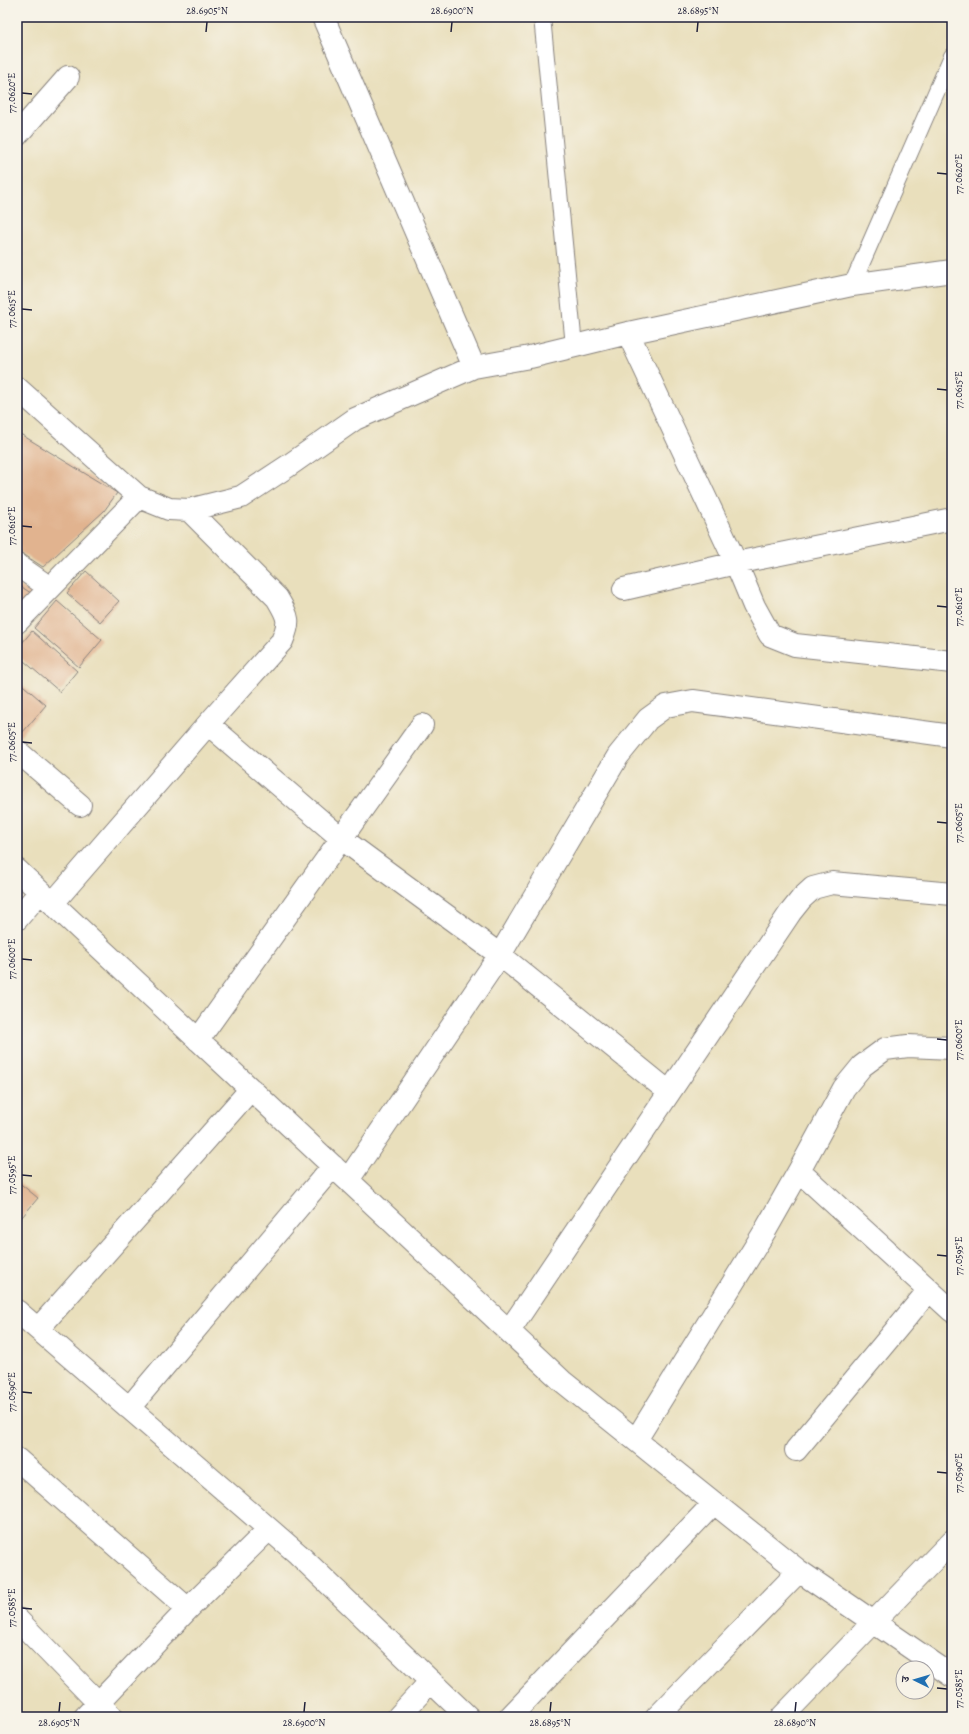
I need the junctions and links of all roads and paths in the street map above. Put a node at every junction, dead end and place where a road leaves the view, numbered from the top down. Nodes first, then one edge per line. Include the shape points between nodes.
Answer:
1 (324, 17) edge
2 (542, 17) edge
3 (952, 56) edge
4 (68, 77) dead end
5 (17, 135) edge
6 (952, 271) edge
7 (852, 285) junction
8 (628, 333) junction
9 (574, 346) junction
10 (474, 367) junction
11 (17, 388) edge
12 (139, 497) junction
13 (189, 510) junction
14 (952, 519) edge
15 (736, 563) junction
16 (17, 565) edge
17 (50, 588) junction
18 (624, 589) dead end
19 (17, 622) edge
20 (952, 662) edge
21 (208, 724) junction
22 (422, 725) dead end
23 (952, 736) edge
24 (17, 751) edge
25 (80, 805) dead end
26 (342, 839) junction
27 (17, 870) edge
28 (952, 894) edge
29 (46, 898) junction
30 (17, 919) edge
31 (500, 955) junction
32 (198, 1040) junction
33 (952, 1048) edge
34 (251, 1089) junction
35 (669, 1092) junction
36 (800, 1172) junction
37 (341, 1173) junction
38 (929, 1290) junction
39 (17, 1311) edge
40 (952, 1311) edge
41 (38, 1329) junction
42 (509, 1331) junction
43 (129, 1408) junction
44 (636, 1440) junction
45 (796, 1450) dead end
46 (17, 1459) edge
47 (714, 1503) junction
48 (269, 1530) junction
49 (952, 1541) edge
50 (799, 1571) junction
51 (188, 1609) junction
52 (17, 1619) edge
53 (874, 1622) junction
54 (952, 1676) edge
55 (431, 1681) junction
56 (99, 1712) edge
57 (398, 1717) edge
58 (468, 1717) edge
59 (510, 1717) edge
60 (657, 1717) edge
61 (782, 1717) edge

1 - 10 street
2 - 9 lane
3 - 7 lane
4 - 5 street
6 - 7 street
7 - 8 street
8 - 9 street
8 - 15 street
9 - 10 street
10 - 13 street via 355,418 241,496
11 - 12 street
12 - 13 street via 168,509
12 - 17 street
13 - 21 street via 277,598 288,626 282,641
14 - 15 street
15 - 18 street
15 - 20 street via 754,606 770,635 794,644
16 - 17 street
17 - 19 street
21 - 26 street
21 - 29 street
22 - 26 street
23 - 31 street via 693,702 666,706 648,719 618,756
24 - 25 street
26 - 31 street
26 - 32 street
27 - 29 street
28 - 35 street via 832,883 812,888 790,913
29 - 30 street
29 - 32 street
31 - 35 street
31 - 37 street
32 - 34 street
33 - 36 street via 908,1046 885,1049 862,1066 844,1088
34 - 37 street
34 - 41 street
35 - 42 street
36 - 38 street
36 - 44 street
37 - 42 street
37 - 43 street
38 - 40 street
38 - 45 street
39 - 41 street
41 - 43 street
42 - 44 street via 562,1381
43 - 48 street
44 - 47 street
46 - 51 street
47 - 50 street
47 - 59 street
48 - 51 street
48 - 55 street
49 - 53 street
50 - 53 street
50 - 60 street
51 - 56 street
52 - 56 street
53 - 54 street
53 - 61 street
55 - 57 street
55 - 58 street

